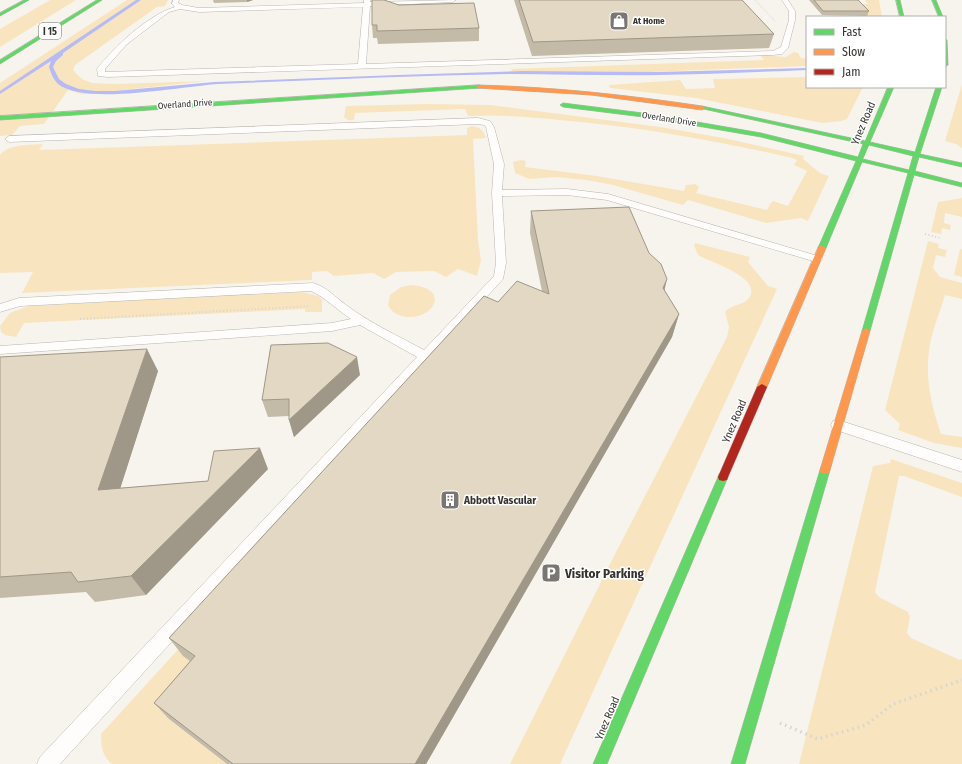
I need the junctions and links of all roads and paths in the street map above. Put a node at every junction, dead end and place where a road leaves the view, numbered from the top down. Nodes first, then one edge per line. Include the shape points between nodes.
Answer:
1 (27, 0) edge
2 (100, 0) edge
3 (453, 0) edge
4 (755, 0) edge
5 (785, 0) edge
6 (898, 0) edge
7 (934, 0) edge
8 (366, 2) edge
9 (178, 3) edge
10 (0, 15) edge
11 (902, 16) edge
12 (941, 16) edge
13 (778, 24) dead end
14 (0, 62) edge
15 (362, 66) junction
16 (891, 88) edge
17 (939, 88) edge
18 (370, 94) junction
19 (460, 97) dead end
20 (552, 104) dead end
21 (0, 118) edge
22 (9, 139) dead end
23 (868, 142) junction
24 (917, 155) junction
25 (860, 159) junction
26 (962, 165) edge
27 (911, 172) junction
28 (962, 185) edge
29 (497, 193) junction
30 (925, 234) dead end
31 (940, 238) dead end
32 (817, 259) junction
33 (0, 308) edge
34 (361, 320) junction
35 (0, 350) edge
36 (426, 356) junction
37 (838, 425) junction
38 (962, 466) edge
39 (962, 680) edge
40 (753, 712) junction
41 (46, 764) edge
42 (600, 764) edge
43 (738, 764) edge

1 - 10 main road
2 - 14 main road, I 15
3 - 8 lane via 414,3
4 - 13 path
5 - 15 lane via 792,11 792,20 784,48 773,53
6 - 11 main road
7 - 12 main road
8 - 9 lane via 200,10
8 - 15 lane
9 - 15 lane via 123,43 101,68 101,74
16 - 23 main road, Ynez Road
17 - 24 main road
18 - 19 main road, Overland Drive
18 - 21 main road, Overland Drive via 209,102
18 - 23 main road, Overland Drive via 446,88 512,88 610,95 663,101 759,118
20 - 25 main road, Overland Drive via 701,124 761,135
22 - 29 lane via 478,121 487,123 490,127 499,164
23 - 24 main road, Overland Drive
23 - 25 main road, Ynez Road
24 - 26 main road, Overland Drive
24 - 27 main road
25 - 27 main road, Overland Drive
25 - 32 main road, Ynez Road
27 - 28 main road, Overland Drive
27 - 37 main road
29 - 32 lane via 567,192 608,197
29 - 36 lane via 501,263 498,278
30 - 31 path
32 - 42 main road, Ynez Road
33 - 34 lane via 19,302 313,287
34 - 35 lane via 345,326
34 - 36 lane
36 - 41 lane
37 - 38 lane
37 - 40 main road
39 - 40 path via 893,704 866,725 818,739
40 - 43 main road

